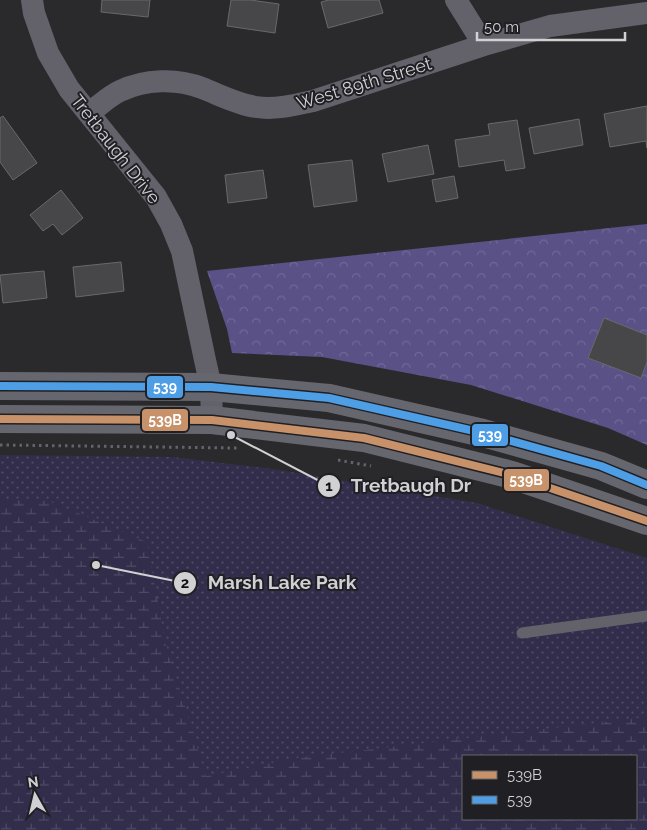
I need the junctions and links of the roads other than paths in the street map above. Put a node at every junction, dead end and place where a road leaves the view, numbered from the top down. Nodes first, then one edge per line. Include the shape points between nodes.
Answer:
1 (32, 0) edge
2 (456, 0) edge
3 (647, 13) edge
4 (484, 45) junction
5 (89, 113) junction
6 (0, 386) edge
7 (211, 387) junction
8 (0, 419) edge
9 (212, 420) junction
10 (647, 485) edge
11 (647, 521) edge
12 (647, 616) edge
13 (522, 633) dead end

1 - 5 street, Tretbaugh Drive via 48,53 69,89
2 - 4 street
3 - 4 street, West 89th Street via 550,26
4 - 5 street, West 89th Street via 285,107 257,107 174,81 146,82 120,91
5 - 7 street, Tretbaugh Drive via 156,197 171,224 182,251
6 - 7 street
7 - 9 street, Tretbaugh Drive
7 - 10 street via 329,398 483,433 601,466
8 - 9 street
9 - 11 street via 364,438 512,475
12 - 13 lane

